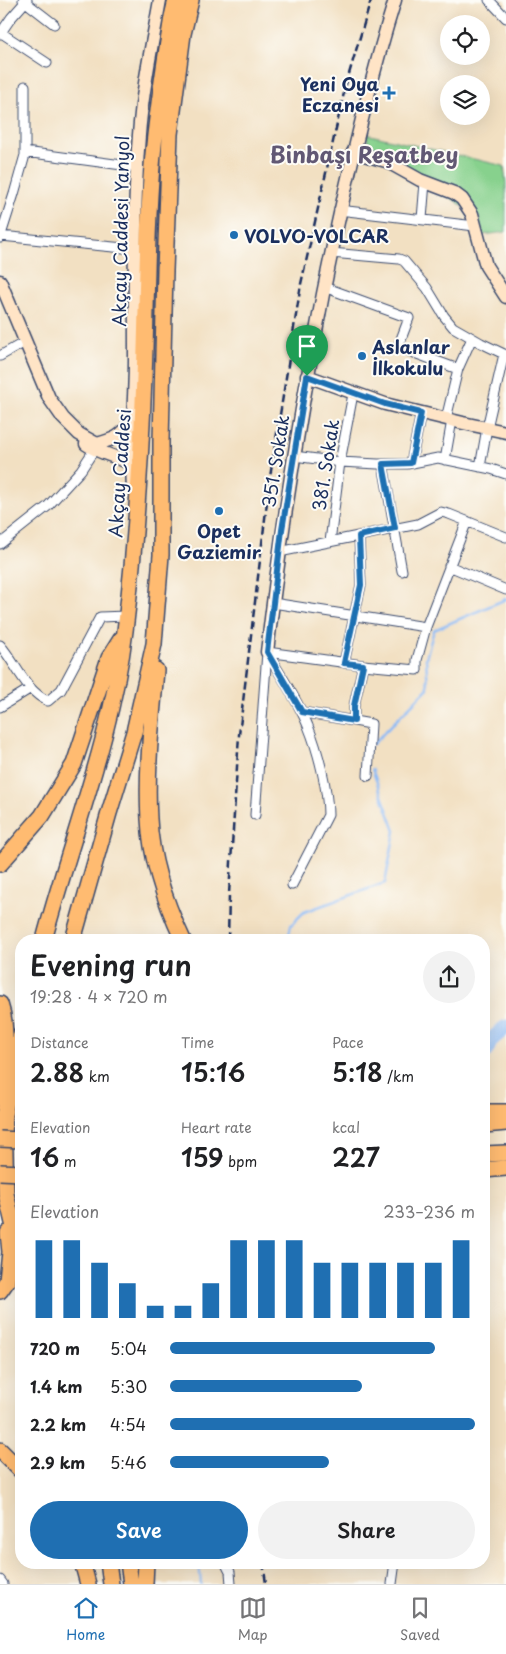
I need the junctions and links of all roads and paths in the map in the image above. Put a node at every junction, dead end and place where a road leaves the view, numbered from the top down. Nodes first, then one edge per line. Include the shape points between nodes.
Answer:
1 (160, 0) edge
2 (176, 0) edge
3 (190, 0) edge
4 (395, 0) edge
5 (489, 0) edge
6 (25, 1) edge
7 (506, 18) edge
8 (54, 24) dead end
9 (0, 33) edge
10 (47, 64) dead end
11 (25, 86) dead end
12 (25, 152) junction
13 (354, 152) junction
14 (137, 167) junction
15 (425, 182) junction
16 (340, 210) junction
17 (422, 220) junction
18 (475, 226) junction
19 (0, 237) edge
20 (134, 249) junction
21 (331, 253) junction
22 (0, 281) edge
23 (324, 287) junction
24 (506, 297) edge
25 (0, 302) edge
26 (472, 338) junction
27 (22, 344) junction
28 (505, 354) edge
29 (0, 356) edge
30 (458, 369) junction
31 (307, 376) junction
32 (353, 394) junction
33 (421, 413) junction
34 (449, 420) junction
35 (132, 421) junction
36 (487, 428) junction
37 (506, 432) edge
38 (94, 450) junction
39 (294, 456) junction
40 (445, 460) junction
41 (340, 462) junction
42 (411, 463) junction
43 (131, 464) junction
44 (383, 464) junction
45 (480, 467) junction
46 (506, 474) edge
47 (467, 520) junction
48 (135, 522) junction
49 (395, 528) junction
50 (359, 536) junction
51 (506, 537) edge
52 (330, 542) junction
53 (0, 544) edge
54 (279, 552) junction
55 (449, 566) junction
56 (402, 571) dead end
57 (506, 590) edge
58 (273, 602) junction
59 (356, 616) junction
60 (126, 623) junction
61 (426, 627) junction
62 (154, 644) junction
63 (0, 645) edge
64 (267, 652) junction
65 (344, 663) junction
66 (363, 665) junction
67 (31, 688) junction
68 (0, 707) edge
69 (302, 712) junction
70 (354, 721) junction
71 (368, 776) dead end
72 (254, 815) dead end
73 (0, 864) edge
74 (292, 885) dead end
75 (46, 934) edge
76 (75, 934) edge
77 (181, 934) edge
78 (0, 1004) edge
79 (15, 1063) edge
80 (490, 1112) edge
81 (506, 1112) edge
82 (4, 1115) junction
83 (506, 1123) edge
84 (490, 1124) edge
85 (0, 1140) edge
86 (15, 1140) edge
87 (506, 1153) edge
88 (490, 1154) edge
89 (506, 1168) edge
90 (490, 1169) edge
91 (0, 1172) edge
92 (15, 1173) edge
93 (6, 1194) junction
94 (15, 1231) edge
95 (0, 1291) edge
96 (0, 1450) edge
97 (15, 1465) edge
98 (84, 1569) edge
99 (109, 1569) edge
100 (129, 1569) edge
101 (146, 1569) edge
102 (229, 1569) edge
103 (394, 1569) edge
104 (0, 1580) edge
105 (3, 1584) edge
106 (88, 1584) edge
107 (111, 1584) edge
108 (131, 1584) edge
109 (145, 1584) edge
110 (231, 1584) edge
111 (392, 1584) edge

1 - 14 main road, Akçay Caddesi Yanyol via 143,95
2 - 48 highway, Akçay Caddesi via 152,167
3 - 62 highway via 170,134 164,281 161,555
4 - 13 main road, 351. Sokak
5 - 7 street
6 - 8 street
6 - 9 street
9 - 10 street
11 - 12 street
12 - 14 street
12 - 19 street
13 - 15 main road via 386,161
13 - 16 main road, 351. Sokak
14 - 20 main road, Akçay Caddesi Yanyol
15 - 17 street
15 - 18 main road via 462,199 472,214
16 - 17 street
16 - 21 main road, 351. Sokak
17 - 18 street
18 - 24 main road via 486,266
19 - 20 street
20 - 35 main road, Akçay Caddesi Yanyol
21 - 23 main road, 351. Sokak
21 - 26 street via 404,261 453,327
22 - 27 main road
23 - 30 street via 410,318 398,347
23 - 31 main road, 351. Sokak
25 - 27 main road
26 - 28 street
26 - 30 street
27 - 29 street
27 - 35 main road via 49,398 79,434 97,444 114,440
27 - 38 main road via 42,403 64,428
28 - 36 street
30 - 34 street
31 - 32 main road
31 - 39 main road, 351. Sokak
32 - 33 main road
32 - 41 street, 381. Sokak
33 - 34 main road
33 - 42 street
34 - 36 main road
34 - 40 street
35 - 43 main road, Akçay Caddesi Yanyol
36 - 37 main road
36 - 45 street
38 - 43 main road
38 - 53 street via 81,470 48,506
39 - 41 street
39 - 54 main road, 351. Sokak
40 - 42 street
40 - 45 street
41 - 44 street
41 - 52 street, 381. Sokak
42 - 44 street
43 - 48 main road, Akçay Caddesi Yanyol
44 - 49 street
45 - 46 street
47 - 49 street via 441,512 418,524
47 - 51 street
47 - 55 street
48 - 60 highway, Akçay Caddesi
49 - 50 street
49 - 56 street
50 - 52 street
50 - 59 street via 361,585
52 - 54 street
54 - 58 main road, 351. Sokak
55 - 57 street
55 - 61 street
58 - 59 street
58 - 64 main road, 351. Sokak
59 - 61 street
59 - 65 street
60 - 67 street via 100,617 61,690 48,701 38,697
60 - 73 highway via 109,658 74,764 42,816
60 - 75 highway, Akçay Caddesi via 116,689
61 - 66 street via 416,670
62 - 76 highway via 134,732
62 - 77 highway via 157,657 150,747 149,820 156,868
63 - 67 street
64 - 65 street
64 - 69 street
64 - 72 street
65 - 66 street
66 - 70 street
67 - 68 street
69 - 70 street
69 - 74 street via 324,778 328,816
70 - 71 street via 371,724
78 - 82 highway via 5,1040 0,1084
79 - 82 highway
80 - 81 highway
82 - 93 highway
83 - 84 highway
85 - 86 highway, bridge
87 - 88 highway
89 - 90 highway
91 - 92 highway, bridge
93 - 94 highway
93 - 95 highway via 10,1252 7,1281
96 - 97 highway
98 - 106 highway
99 - 107 highway
100 - 108 highway
101 - 109 highway
102 - 110 street
103 - 111 street
104 - 105 street

